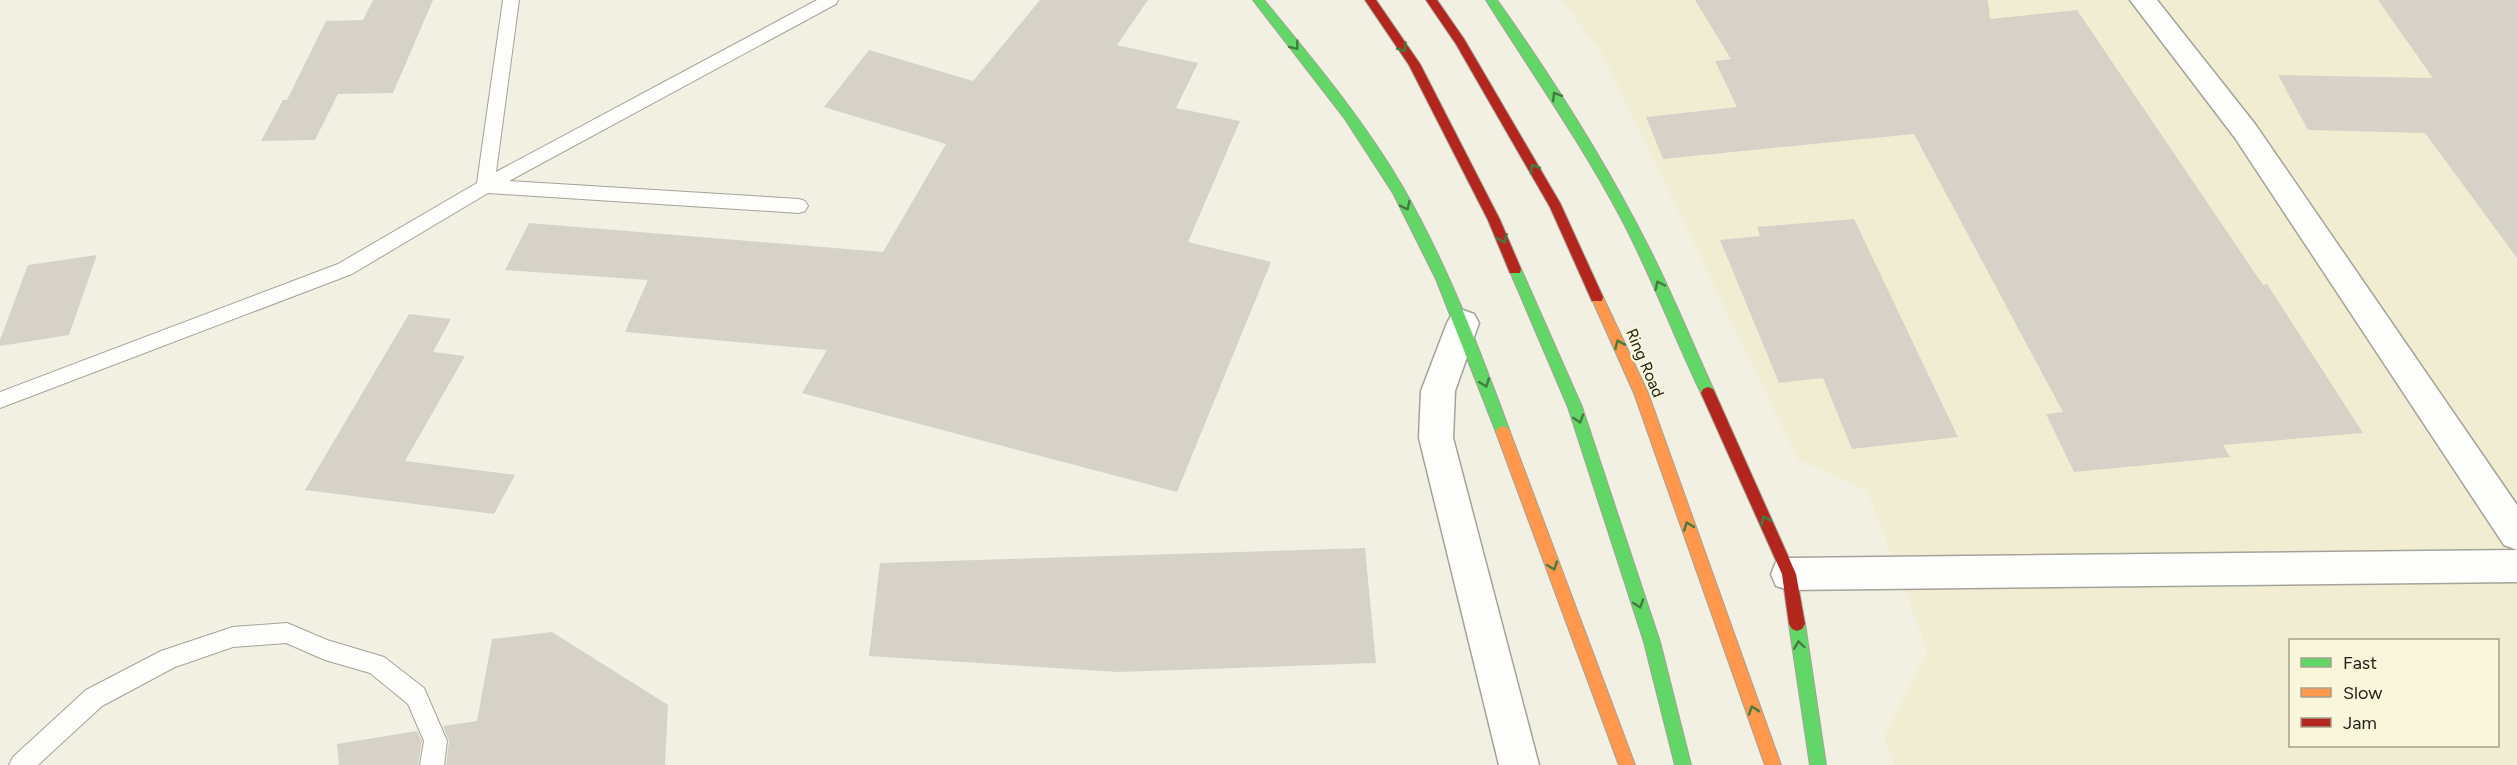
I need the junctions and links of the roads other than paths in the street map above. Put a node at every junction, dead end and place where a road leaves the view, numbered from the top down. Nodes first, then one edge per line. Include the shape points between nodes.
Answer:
1 (511, 0) edge
2 (830, 0) edge
3 (1258, 0) edge
4 (1370, 0) edge
5 (1431, 0) edge
6 (1491, 0) edge
7 (2143, 0) edge
8 (485, 186) junction
9 (799, 206) dead end
10 (1463, 323) junction
11 (0, 400) edge
12 (2517, 534) edge
13 (2517, 566) edge
14 (1789, 574) junction
15 (21, 765) edge
16 (432, 765) edge
17 (1519, 765) edge
18 (1627, 765) edge
19 (1683, 765) edge
20 (1773, 765) edge
21 (1818, 765) edge

1 - 8 lane
2 - 8 lane
3 -> 10 main road via 1340,103 1398,190
4 -> 19 main road via 1414,64 1494,220 1575,407 1652,642
20 -> 5 main road, Ring Road via 1641,393 1556,206 1460,42
14 -> 6 main road via 1644,252 1584,140
7 - 12 street via 2245,131
8 - 9 lane
8 - 11 lane via 345,269
10 - 17 street via 1438,392 1436,438
10 -> 18 main road
13 - 14 street
21 -> 14 main road
15 - 16 lane via 94,698 169,658 233,637 287,633 325,650 376,664 416,696 436,741

